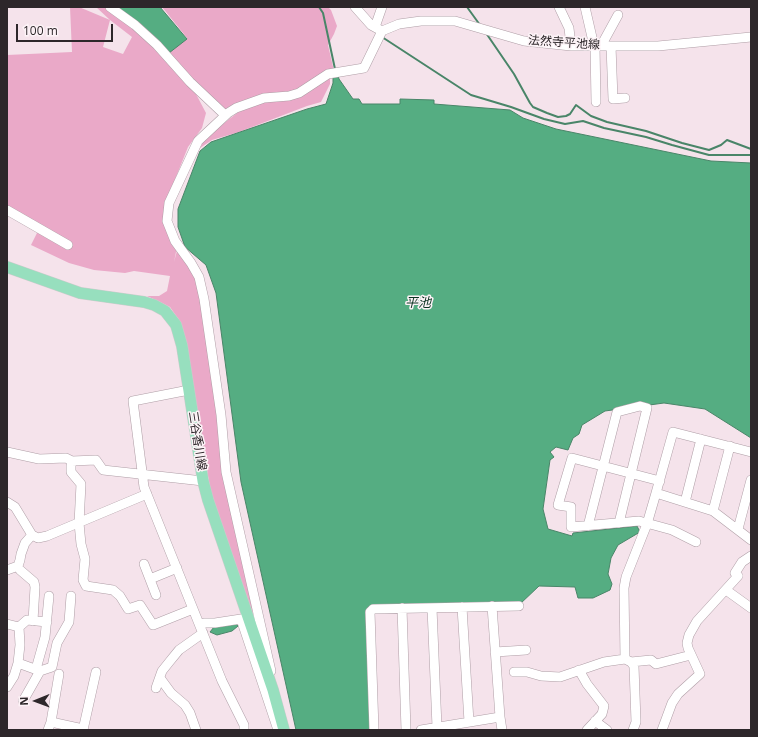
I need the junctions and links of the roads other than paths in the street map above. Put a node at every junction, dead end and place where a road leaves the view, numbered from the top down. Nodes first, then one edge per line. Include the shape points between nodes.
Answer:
1 (110, 7) edge
2 (355, 7) edge
3 (382, 7) edge
4 (559, 7) edge
5 (583, 11) edge
6 (618, 15) dead end
7 (378, 29) junction
8 (751, 37) edge
9 (571, 46) junction
10 (597, 46) junction
11 (611, 46) junction
12 (625, 98) dead end
13 (596, 102) dead end
14 (225, 116) junction
15 (7, 210) edge
16 (68, 245) dead end
17 (7, 266) edge
18 (189, 390) junction
19 (701, 439) junction
20 (730, 446) junction
21 (7, 452) edge
22 (751, 452) edge
23 (72, 461) junction
24 (603, 466) junction
25 (632, 473) junction
26 (143, 474) junction
27 (660, 480) junction
28 (751, 480) edge
29 (203, 481) junction
30 (656, 493) junction
31 (147, 494) junction
32 (7, 502) edge
33 (685, 502) junction
34 (713, 511) junction
35 (79, 523) junction
36 (620, 523) junction
37 (647, 524) junction
38 (588, 526) junction
39 (738, 530) junction
40 (32, 535) junction
41 (751, 540) edge
42 (696, 542) dead end
43 (750, 559) edge
44 (144, 564) dead end
45 (176, 568) junction
46 (7, 570) edge
47 (20, 570) dead end
48 (150, 579) junction
49 (726, 590) junction
50 (156, 595) dead end
51 (49, 596) dead end
52 (71, 596) dead end
53 (492, 606) junction
54 (520, 606) dead end
55 (462, 607) junction
56 (402, 608) junction
57 (432, 608) junction
58 (751, 608) edge
59 (193, 609) junction
60 (33, 621) junction
61 (47, 622) junction
62 (7, 624) edge
63 (19, 627) junction
64 (202, 629) junction
65 (526, 650) dead end
66 (495, 652) junction
67 (691, 655) junction
68 (628, 661) junction
69 (18, 663) junction
70 (38, 670) junction
71 (579, 670) junction
72 (96, 672) dead end
73 (514, 672) dead end
74 (59, 674) dead end
75 (160, 678) junction
76 (7, 687) edge
77 (156, 688) dead end
78 (272, 690) junction
79 (23, 701) dead end
80 (500, 717) junction
81 (595, 720) junction
82 (466, 725) edge
83 (49, 726) edge
84 (437, 727) junction
85 (83, 730) edge
86 (196, 730) edge
87 (244, 730) edge
88 (278, 730) edge
89 (284, 730) edge
90 (374, 730) edge
91 (406, 730) edge
92 (421, 730) edge
93 (502, 730) edge
94 (587, 730) edge
95 (607, 730) edge
96 (633, 730) edge
97 (662, 730) edge

1 - 14 street via 157,45
2 - 7 street via 371,26
3 - 7 street
4 - 9 street via 569,28
5 - 10 street
6 - 10 street
7 - 9 street, 法然寺平池線 via 409,22 455,20 524,41
7 - 14 street via 364,68 331,74 299,93 257,100 236,108
8 - 11 street, 法然寺平池線 via 658,46
9 - 10 street, 法然寺平池線
10 - 11 street, 法然寺平池線
10 - 13 street
11 - 12 street via 615,78 613,99
14 - 78 street via 198,141 169,203 167,221 175,241 199,277 204,299 221,415 226,472 274,686
15 - 16 street
17 - 18 main road, 三谷香川線 via 80,293 144,302 165,311 180,335
18 - 26 street via 133,401
18 - 29 main road, 三谷香川線
19 - 20 street
19 - 27 street via 673,432
19 - 33 street
20 - 22 street
20 - 34 street
21 - 23 street via 39,459 66,458
23 - 26 street via 96,460 103,470
23 - 35 street via 71,472 81,484
24 - 25 street
24 - 25 street via 617,412 640,406 647,408
24 - 38 street
24 - 38 street via 572,458 558,505 571,507 571,527
25 - 27 street
25 - 36 street
26 - 29 street
26 - 31 street
27 - 30 street
28 - 39 street
29 - 78 main road, 三谷香川線
30 - 33 street
30 - 37 street
31 - 35 street
31 - 45 street
32 - 40 street via 15,507
33 - 34 street
34 - 39 street
35 - 40 street via 47,536 38,538
35 - 59 street via 85,559 83,580 86,586 113,590 128,609 140,606 153,625
36 - 37 street via 639,521
36 - 38 street
37 - 42 street via 672,530
37 - 68 street via 624,588
39 - 41 street
40 - 46 street via 20,554 18,566
43 - 49 street via 742,562 735,573 738,576
44 - 48 street
45 - 48 street
45 - 59 street
47 - 60 street via 39,587
48 - 50 street
49 - 58 street
49 - 67 street via 697,621 689,635 687,643
51 - 61 street
52 - 70 street via 69,622 57,644 52,667
53 - 54 street
53 - 55 street
53 - 66 street
55 - 57 street
55 - 82 street
56 - 57 street
56 - 90 street via 373,609 370,612
56 - 91 street
57 - 84 street
59 - 64 street
60 - 61 street
60 - 63 street via 27,620
61 - 70 street
62 - 63 street
63 - 69 street
64 - 75 street via 179,650 162,671
64 - 87 street
64 - 88 street via 204,623 241,619
65 - 66 street
66 - 80 street
67 - 68 street via 656,664 651,660
67 - 97 street via 700,674 678,694
68 - 71 street via 604,662
68 - 96 street via 634,666 636,722
69 - 70 street
69 - 76 street
70 - 79 street
71 - 73 street via 560,678
71 - 81 street via 604,706 602,714
72 - 85 street
74 - 83 street
75 - 77 street
75 - 86 street via 171,693 185,705
78 - 89 main road, 三谷香川線
80 - 82 street
80 - 93 street
81 - 94 street
81 - 95 street
82 - 84 street
83 - 85 street
84 - 92 street

